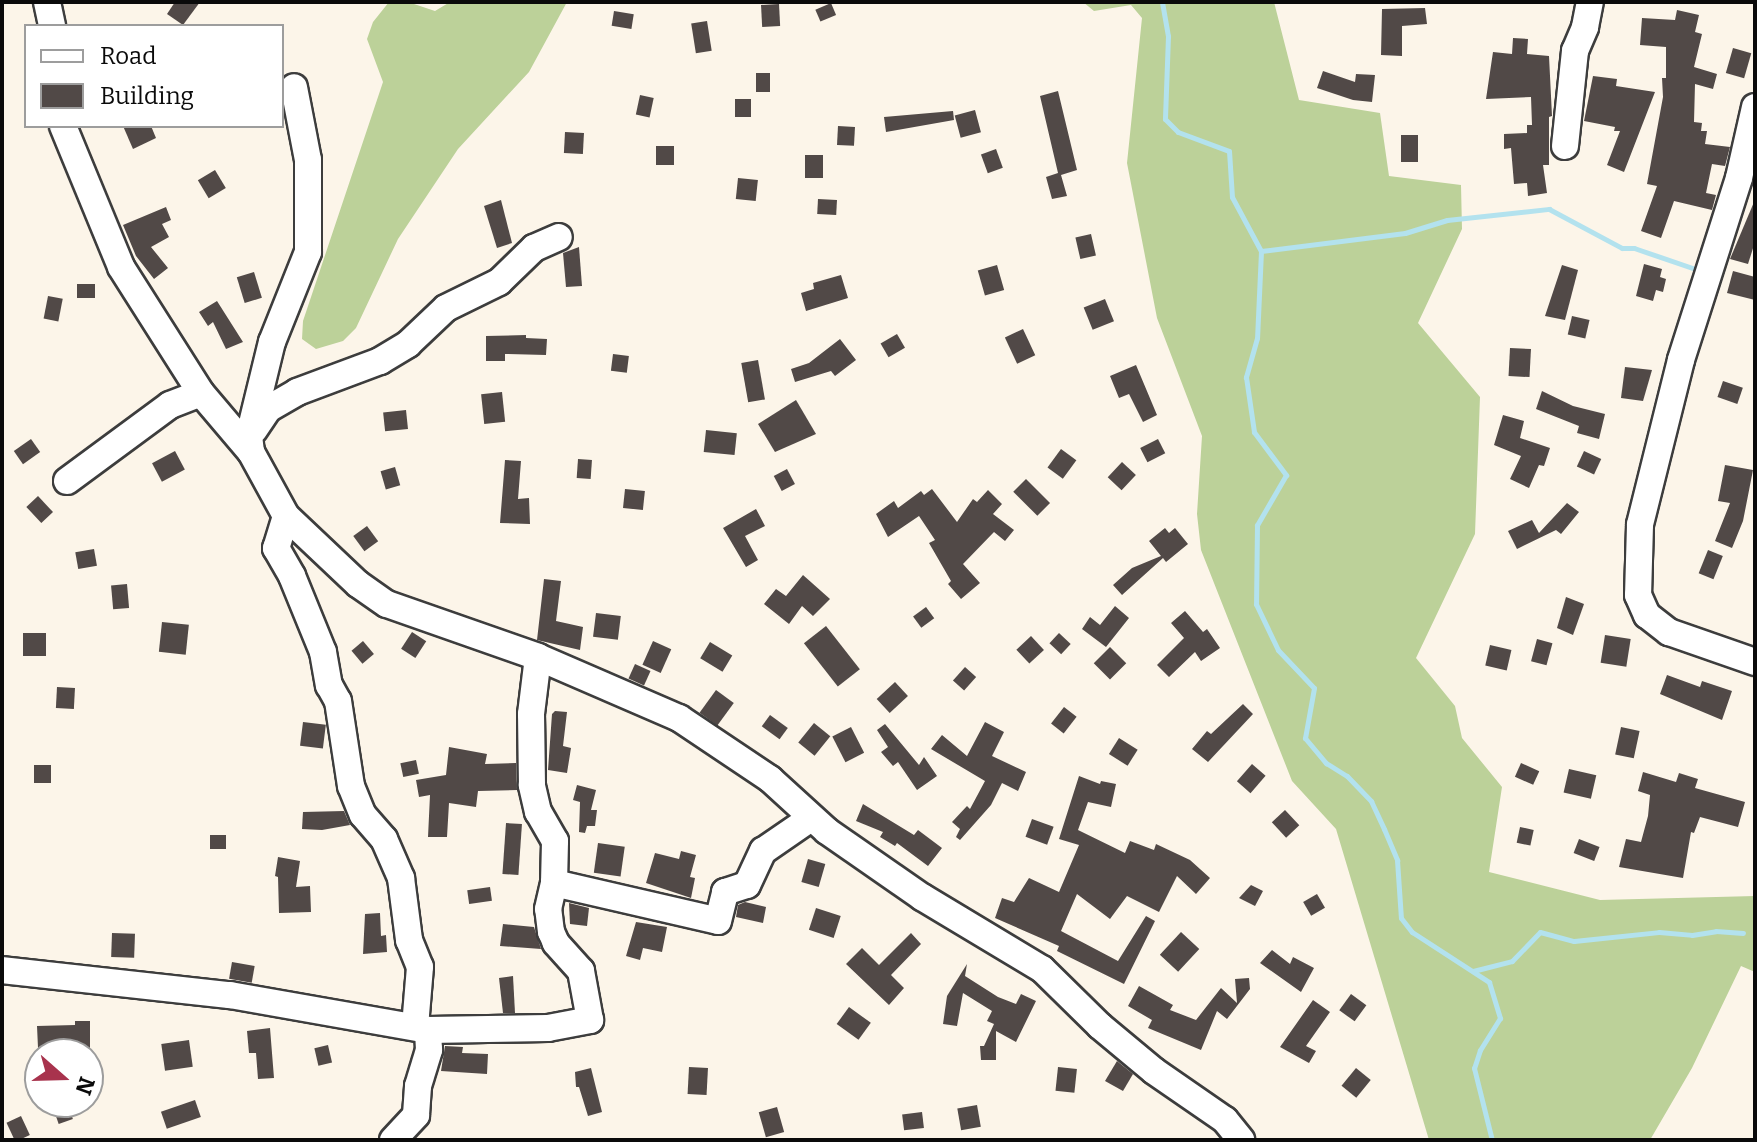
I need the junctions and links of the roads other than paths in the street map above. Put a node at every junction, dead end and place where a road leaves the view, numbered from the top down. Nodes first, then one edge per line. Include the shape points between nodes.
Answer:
1 (47, 2) edge
2 (1590, 2) edge
3 (52, 24) edge
4 (294, 87) dead end
5 (1755, 107) edge
6 (64, 128) edge
7 (1565, 146) dead end
8 (559, 237) dead end
9 (201, 393) junction
10 (250, 444) junction
11 (67, 481) dead end
12 (286, 516) junction
13 (538, 657) junction
14 (1755, 662) edge
15 (811, 818) junction
16 (554, 883) junction
17 (2, 970) edge
18 (421, 1028) junction
19 (393, 1140) edge
20 (1241, 1140) edge

1 - 3 street
2 - 7 street via 1575,51
4 - 10 street via 308,160 308,252 272,342
5 - 14 street via 1640,525 1638,595 1647,615 1669,632
6 - 9 street via 121,267
8 - 10 street via 534,248 499,282 446,308 408,344 380,361 338,374 268,409
9 - 10 street
9 - 11 street via 170,405
10 - 12 street
12 - 13 street via 387,604
12 - 18 street via 276,548 323,652 338,701 351,786 401,878 409,940 420,967
13 - 15 street via 679,718 770,779
13 - 16 street via 531,714 532,785 538,812 555,841
15 - 16 street via 763,851 747,885 725,892 718,921
15 - 20 street via 922,897 1042,969 1100,1026 1225,1120
16 - 18 street via 548,909 551,932 581,971 590,1020 548,1028
17 - 18 street via 230,995
18 - 19 street via 429,1050 416,1115

